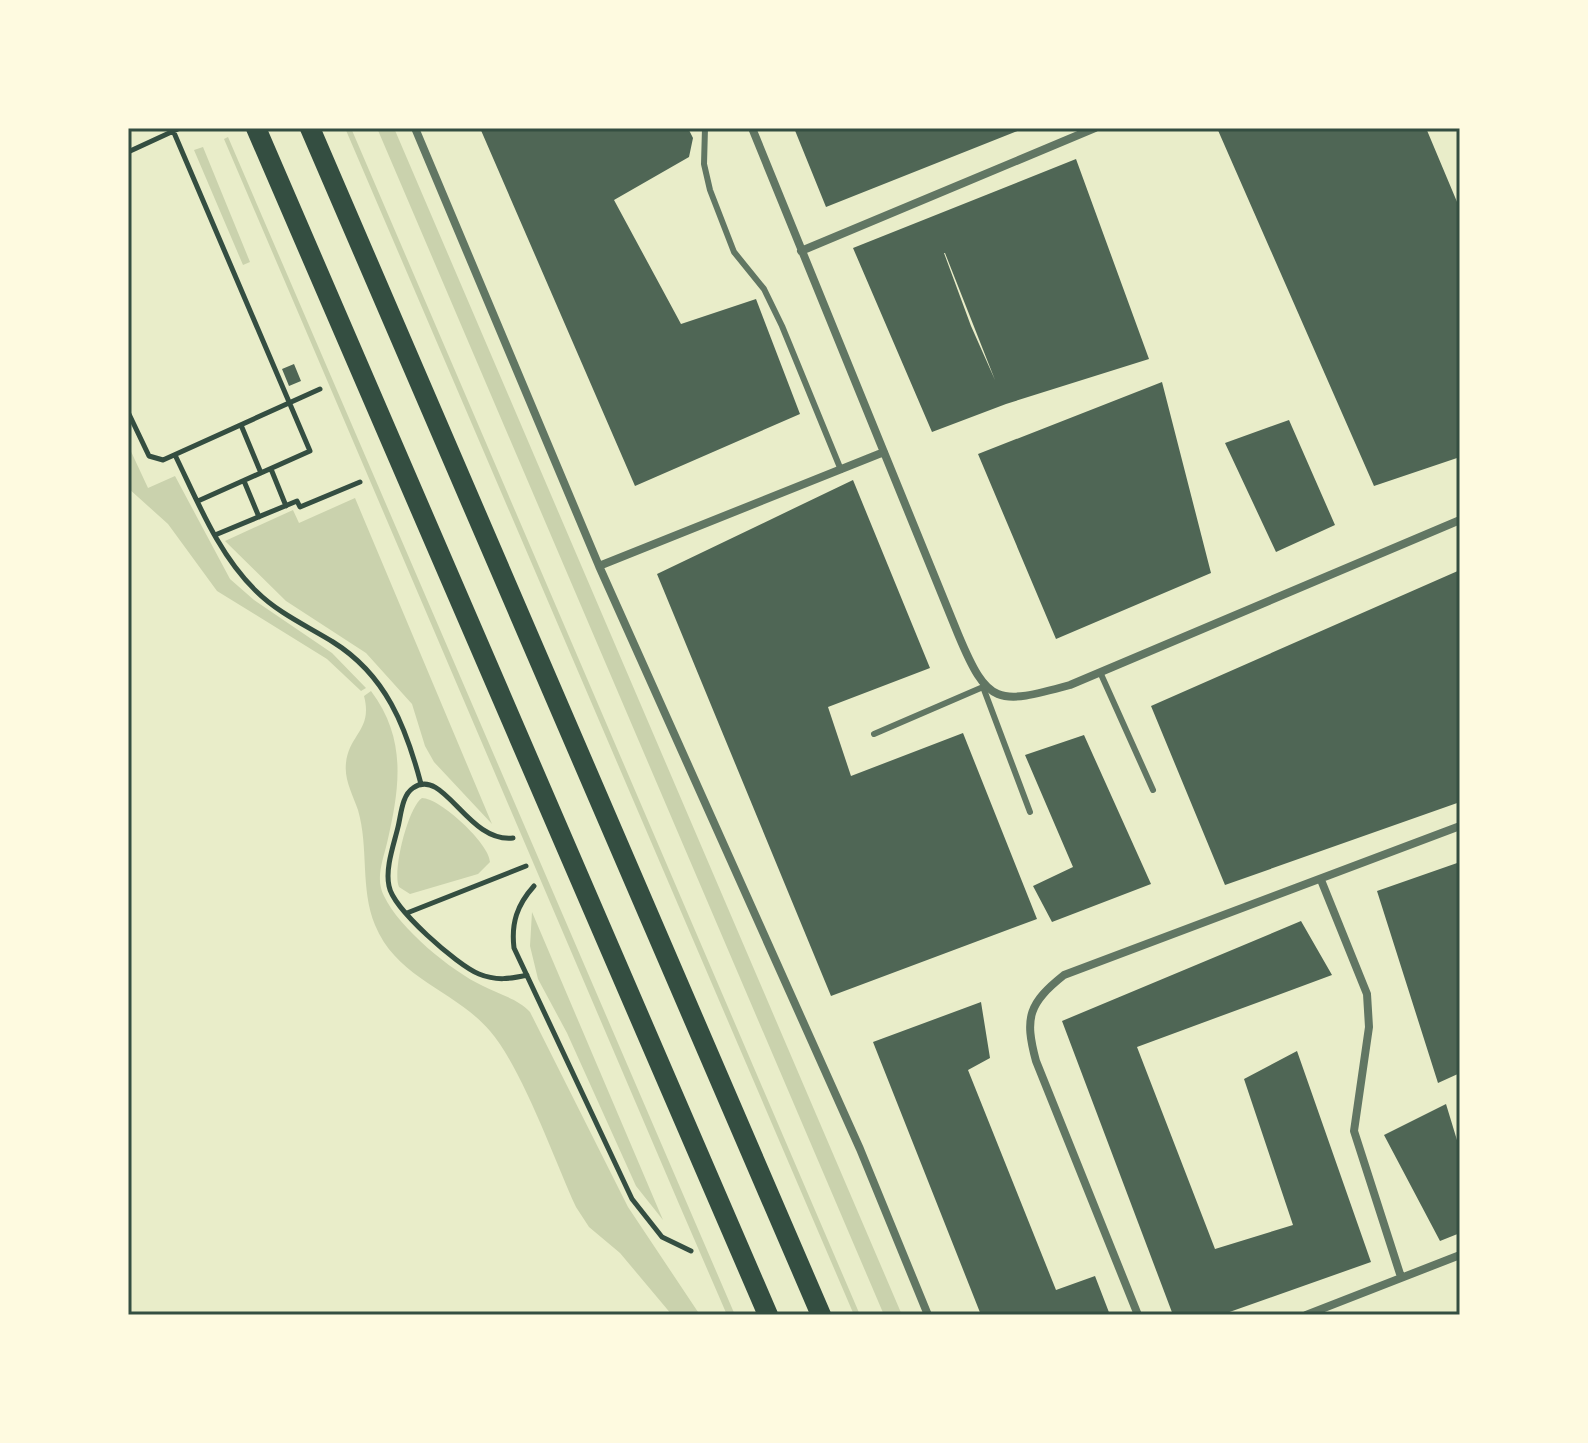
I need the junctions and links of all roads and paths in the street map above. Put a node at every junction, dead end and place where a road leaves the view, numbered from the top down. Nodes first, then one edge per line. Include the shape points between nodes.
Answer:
1 (180, 128) edge
2 (256, 128) edge
3 (310, 128) edge
4 (415, 128) edge
5 (705, 128) edge
6 (752, 128) edge
7 (1095, 128) edge
8 (173, 130) edge
9 (128, 152) edge
10 (801, 251) junction
11 (320, 389) dead end
12 (291, 402) junction
13 (128, 412) edge
14 (241, 425) junction
15 (884, 452) junction
16 (175, 455) junction
17 (271, 469) junction
18 (841, 470) junction
19 (261, 473) junction
20 (244, 481) junction
21 (360, 482) dead end
22 (198, 501) junction
23 (286, 506) junction
24 (259, 517) junction
25 (1460, 520) edge
26 (215, 535) junction
27 (599, 566) junction
28 (1100, 672) junction
29 (983, 687) junction
30 (874, 734) dead end
31 (421, 784) junction
32 (1153, 790) dead end
33 (1030, 812) dead end
34 (1460, 826) edge
35 (513, 838) dead end
36 (526, 866) dead end
37 (1321, 880) junction
38 (534, 886) dead end
39 (407, 913) junction
40 (527, 975) junction
41 (691, 1251) dead end
42 (1460, 1255) edge
43 (1401, 1277) junction
44 (768, 1315) edge
45 (821, 1315) edge
46 (928, 1315) edge
47 (1138, 1315) edge
48 (1306, 1315) edge

1 - 8 path
2 - 44 main road
3 - 45 main road
4 - 27 street
5 - 18 lane via 710,190 734,252 764,289
6 - 10 street
7 - 10 street
8 - 9 path
8 - 12 path
10 - 15 street
11 - 12 path
12 - 14 path
12 - 17 path via 310,451
13 - 16 path via 149,456 163,460
14 - 16 path
14 - 19 path
15 - 18 street
15 - 29 street
16 - 22 path
17 - 19 path
17 - 23 path
18 - 27 street
19 - 20 path
20 - 22 path
20 - 24 path
21 - 23 path via 300,507 297,501
22 - 26 path
23 - 24 path
24 - 26 path
25 - 28 street
26 - 31 path via 258,593 350,654 385,692 405,727
27 - 46 street via 860,1149
28 - 29 street via 1028,696 1007,698
28 - 32 lane
29 - 30 lane
29 - 33 lane
31 - 35 path via 441,790 484,833
31 - 39 path via 404,800 388,878 392,897
34 - 37 street
36 - 39 path
37 - 43 street via 1367,994 1369,1027 1354,1131
37 - 47 street via 1064,975 1041,993 1029,1016 1036,1061
38 - 40 path via 518,908 512,934
39 - 40 path via 466,967 493,978
40 - 41 path via 632,1199 662,1237
42 - 43 street
43 - 48 street

